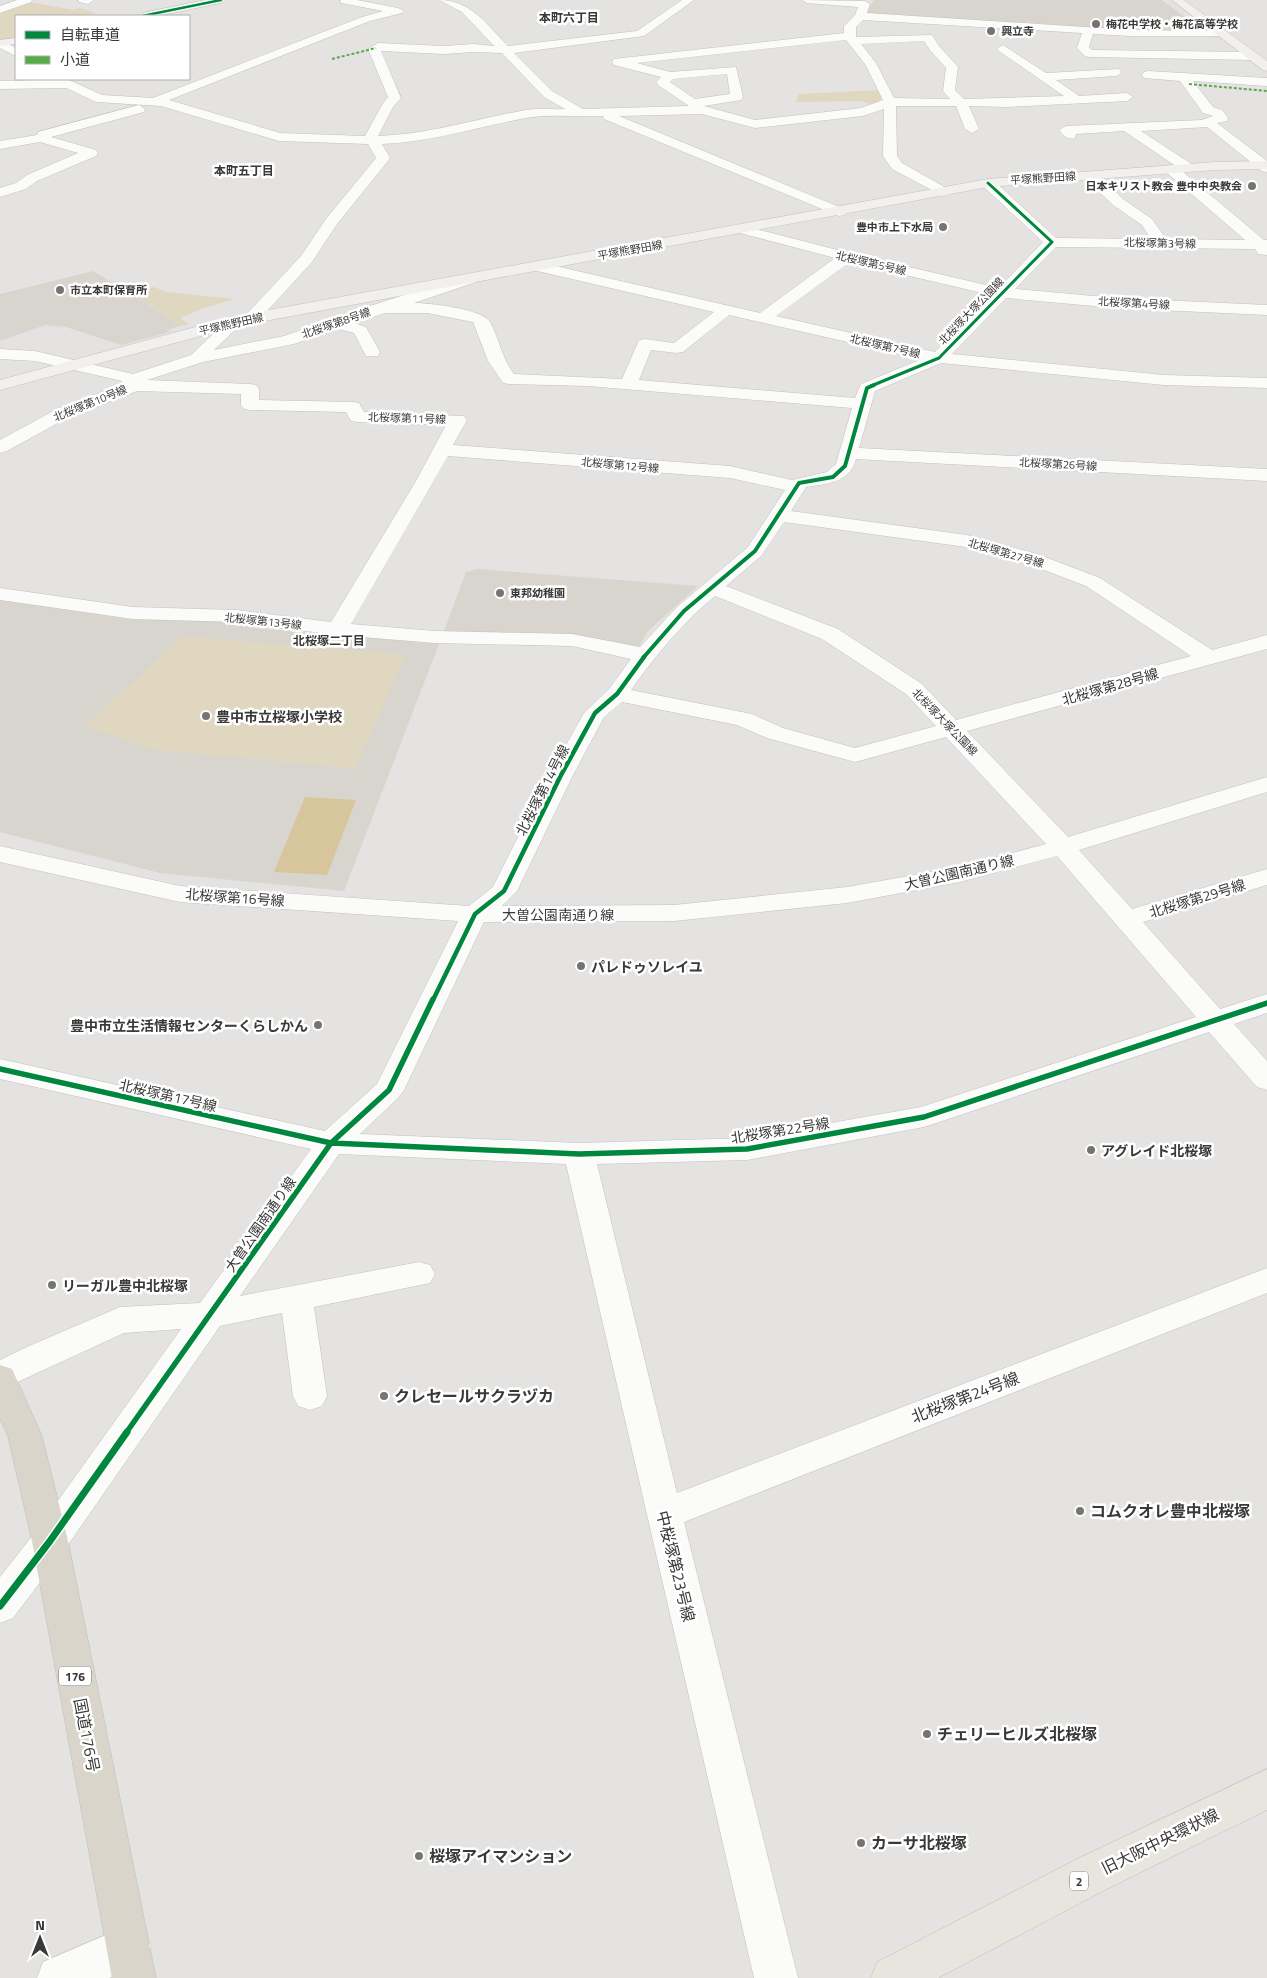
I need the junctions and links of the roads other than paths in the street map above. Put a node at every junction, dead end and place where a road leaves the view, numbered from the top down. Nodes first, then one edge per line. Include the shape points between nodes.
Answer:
1 (222, 0) edge
2 (346, 0) edge
3 (444, 0) edge
4 (688, 0) edge
5 (1177, 0) edge
6 (17, 1) edge
7 (802, 1) edge
8 (837, 1) edge
9 (0, 10) edge
10 (147, 15) edge
11 (860, 16) junction
12 (1011, 26) junction
13 (1089, 30) junction
14 (1222, 34) junction
15 (851, 38) junction
16 (15, 41) edge
17 (0, 43) edge
18 (506, 50) junction
19 (15, 52) edge
20 (1252, 56) junction
21 (1267, 67) edge
22 (1115, 72) dead end
23 (1148, 75) dead end
24 (670, 76) junction
25 (1183, 76) junction
26 (1045, 77) junction
27 (83, 80) edge
28 (64, 82) edge
29 (1267, 82) edge
30 (0, 85) edge
31 (1127, 97) dead end
32 (1076, 100) junction
33 (159, 102) junction
34 (890, 102) junction
35 (961, 102) junction
36 (697, 106) junction
37 (580, 112) junction
38 (598, 112) junction
39 (1208, 122) junction
40 (1125, 126) junction
41 (972, 129) dead end
42 (1070, 135) dead end
43 (41, 138) junction
44 (371, 140) junction
45 (0, 145) edge
46 (1266, 166) edge
47 (1188, 168) junction
48 (1171, 169) junction
49 (1090, 175) junction
50 (988, 183) junction
51 (943, 192) junction
52 (0, 193) edge
53 (838, 212) junction
54 (741, 229) junction
55 (1052, 242) junction
56 (1161, 243) junction
57 (1263, 245) edge
58 (847, 258) junction
59 (1267, 261) edge
60 (538, 267) junction
61 (470, 279) junction
62 (1002, 293) junction
63 (379, 308) junction
64 (726, 310) junction
65 (1267, 310) edge
66 (763, 318) junction
67 (243, 320) junction
68 (336, 323) junction
69 (372, 352) dead end
70 (0, 354) edge
71 (199, 358) junction
72 (939, 358) junction
73 (71, 366) junction
74 (135, 382) junction
75 (1267, 383) edge
76 (628, 384) junction
77 (0, 385) edge
78 (863, 404) junction
79 (0, 447) edge
80 (442, 450) junction
81 (849, 453) junction
82 (1267, 475) edge
83 (797, 487) junction
84 (779, 515) junction
85 (711, 587) junction
86 (0, 594) edge
87 (336, 629) junction
88 (1267, 642) edge
89 (645, 655) junction
90 (1209, 658) junction
91 (617, 694) junction
92 (954, 729) junction
93 (1262, 791) edge
94 (1063, 847) junction
95 (0, 854) edge
96 (1267, 877) edge
97 (475, 914) junction
98 (1126, 919) junction
99 (1267, 1003) edge
100 (1215, 1020) junction
101 (0, 1069) edge
102 (1267, 1080) edge
103 (331, 1143) junction
104 (579, 1154) junction
105 (419, 1274) dead end
106 (1267, 1280) edge
107 (296, 1300) junction
108 (210, 1315) junction
109 (0, 1377) edge
110 (310, 1396) dead end
111 (664, 1514) junction
112 (50, 1541) junction
113 (0, 1606) edge
114 (1267, 1789) edge
115 (132, 1962) edge
116 (59, 1978) edge
117 (776, 1978) edge
118 (893, 1978) edge

1 - 10 street
2 - 33 street via 344,2 398,11 366,18
3 - 18 street via 466,10
4 - 18 street via 640,34
5 - 14 street
6 - 9 street
7 - 8 street
8 - 11 street via 865,4
11 - 12 street
11 - 15 street via 850,26
12 - 13 street
12 - 26 street via 1002,40
13 - 14 street
13 - 20 street via 1078,47 1089,53
14 - 20 street
15 - 24 street via 618,62
15 - 34 street via 870,63
15 - 35 street via 928,37 952,67 949,91
16 - 17 street
17 - 19 street
18 - 37 street via 548,94
18 - 44 street via 374,49 395,98 388,105
20 - 21 street
22 - 26 street
23 - 25 street
24 - 36 street via 662,82
24 - 36 street via 732,70 737,97
25 - 29 street
25 - 39 street via 1208,110 1222,118
26 - 32 street
27 - 28 street
28 - 30 street
28 - 33 street via 100,99
31 - 32 street
32 - 35 street
33 - 43 street
33 - 44 street via 279,137
34 - 35 street
34 - 36 street via 863,112 755,124
34 - 51 street via 890,156 897,166
35 - 41 street
36 - 38 street
37 - 38 street
37 - 44 street via 528,114 427,136
38 - 53 street
39 - 40 street
39 - 46 street
40 - 42 street via 1066,130
40 - 47 street
43 - 45 street
43 - 52 street via 91,153
44 - 67 street via 382,158 331,222 307,259
46 - 47 street, 平塚熊野田線
47 - 48 street, 平塚熊野田線
48 - 49 street, 平塚熊野田線
48 - 57 street
49 - 50 street, 平塚熊野田線
49 - 56 street via 1118,202 1147,222
50 - 51 street, 平塚熊野田線
50 - 55 street
51 - 53 street, 平塚熊野田線
53 - 54 street, 平塚熊野田線
54 - 58 street, 北桜塚第5号線
54 - 60 street, 平塚熊野田線
55 - 56 street, 北桜塚第3号線
55 - 62 street, 北桜塚大塚公園線
56 - 57 street, 北桜塚第3号線
57 - 59 street
58 - 62 street, 北桜塚第5号線
58 - 66 street
60 - 61 street, 平塚熊野田線
60 - 64 street, 北桜塚第7号線
61 - 63 street, 北桜塚第8号線
61 - 67 street, 平塚熊野田線
62 - 65 street, 北桜塚第4号線 via 1116,303
62 - 72 street, 北桜塚大塚公園線
63 - 68 street, 北桜塚第8号線
63 - 76 street via 427,308 478,318 496,361 509,380
64 - 66 street, 北桜塚第7号線
64 - 76 street via 677,348 645,344
66 - 72 street, 北桜塚第7号線
67 - 71 street
67 - 73 street, 平塚熊野田線
68 - 69 street via 360,330
68 - 71 street, 北桜塚第8号線 via 288,340
70 - 73 street, 北桜塚第10号線 via 35,356
71 - 74 street, 北桜塚第8号線
72 - 75 street, 北桜塚第7号線 via 1164,380
72 - 78 street, 北桜塚大塚公園線 via 867,388
73 - 74 street, 北桜塚第10号線
73 - 77 street, 平塚熊野田線
74 - 79 street, 北桜塚第10号線 via 61,414
74 - 80 street, 北桜塚第11号線 via 250,389 250,404 353,406 357,417 458,420
76 - 78 street
78 - 81 street, 北桜塚大塚公園線
80 - 83 street, 北桜塚第12号線 via 730,472
80 - 87 street, 北桜塚第11号線
81 - 82 street, 北桜塚第26号線
81 - 83 street, 北桜塚大塚公園線 via 845,466 833,477 799,483
83 - 84 street
84 - 85 street via 755,551
84 - 90 street, 北桜塚第27号線 via 967,541 1030,558 1093,582
85 - 89 street, 北桜塚第14号線 via 677,618
85 - 92 street, 北桜塚大塚公園線 via 830,634 914,689
86 - 87 street, 北桜塚第13号線 via 133,613 236,616
87 - 89 street, 北桜塚第13号線 via 436,637 572,640
88 - 90 street, 北桜塚第28号線
89 - 91 street, 北桜塚第14号線
90 - 92 street, 北桜塚第28号線
91 - 92 street, 北桜塚第28号線 via 744,719 775,733 855,755
91 - 97 street, 北桜塚第14号線 via 596,713 560,777 504,891
92 - 94 street, 北桜塚大塚公園線
93 - 94 street, 大曽公園南通り線
94 - 97 street, 大曽公園南通り線 via 960,874 847,895 764,905 674,913
94 - 98 street, 北桜塚大塚公園線
95 - 97 street, 北桜塚第16号線 via 180,894
96 - 98 street, 北桜塚第29号線
97 - 103 street, 大曽公園南通り線 via 389,1090
98 - 100 street, 北桜塚大塚公園線
99 - 100 street, 北桜塚第22号線
100 - 102 street, 北桜塚大塚公園線
100 - 104 street, 北桜塚第22号線 via 924,1117 747,1149
101 - 103 street, 北桜塚第17号線
103 - 104 street, 北桜塚第22号線
103 - 108 street, 大曽公園南通り線
104 - 111 street, 中桜塚第23号線
105 - 107 street
106 - 111 street, 北桜塚第24号線
107 - 108 street
107 - 110 street
108 - 109 street via 120,1320 41,1354
108 - 112 street, 大曽公園南通り線
109 - 112 highway, 国道176号 / 176 via 25,1436
111 - 117 street, 中桜塚第23号線
112 - 113 street, 大曽公園南通り線
112 - 115 highway, 国道176号 / 176
114 - 118 main road, 旧大阪中央環状線 / 2 via 1092,1874
115 - 116 street

